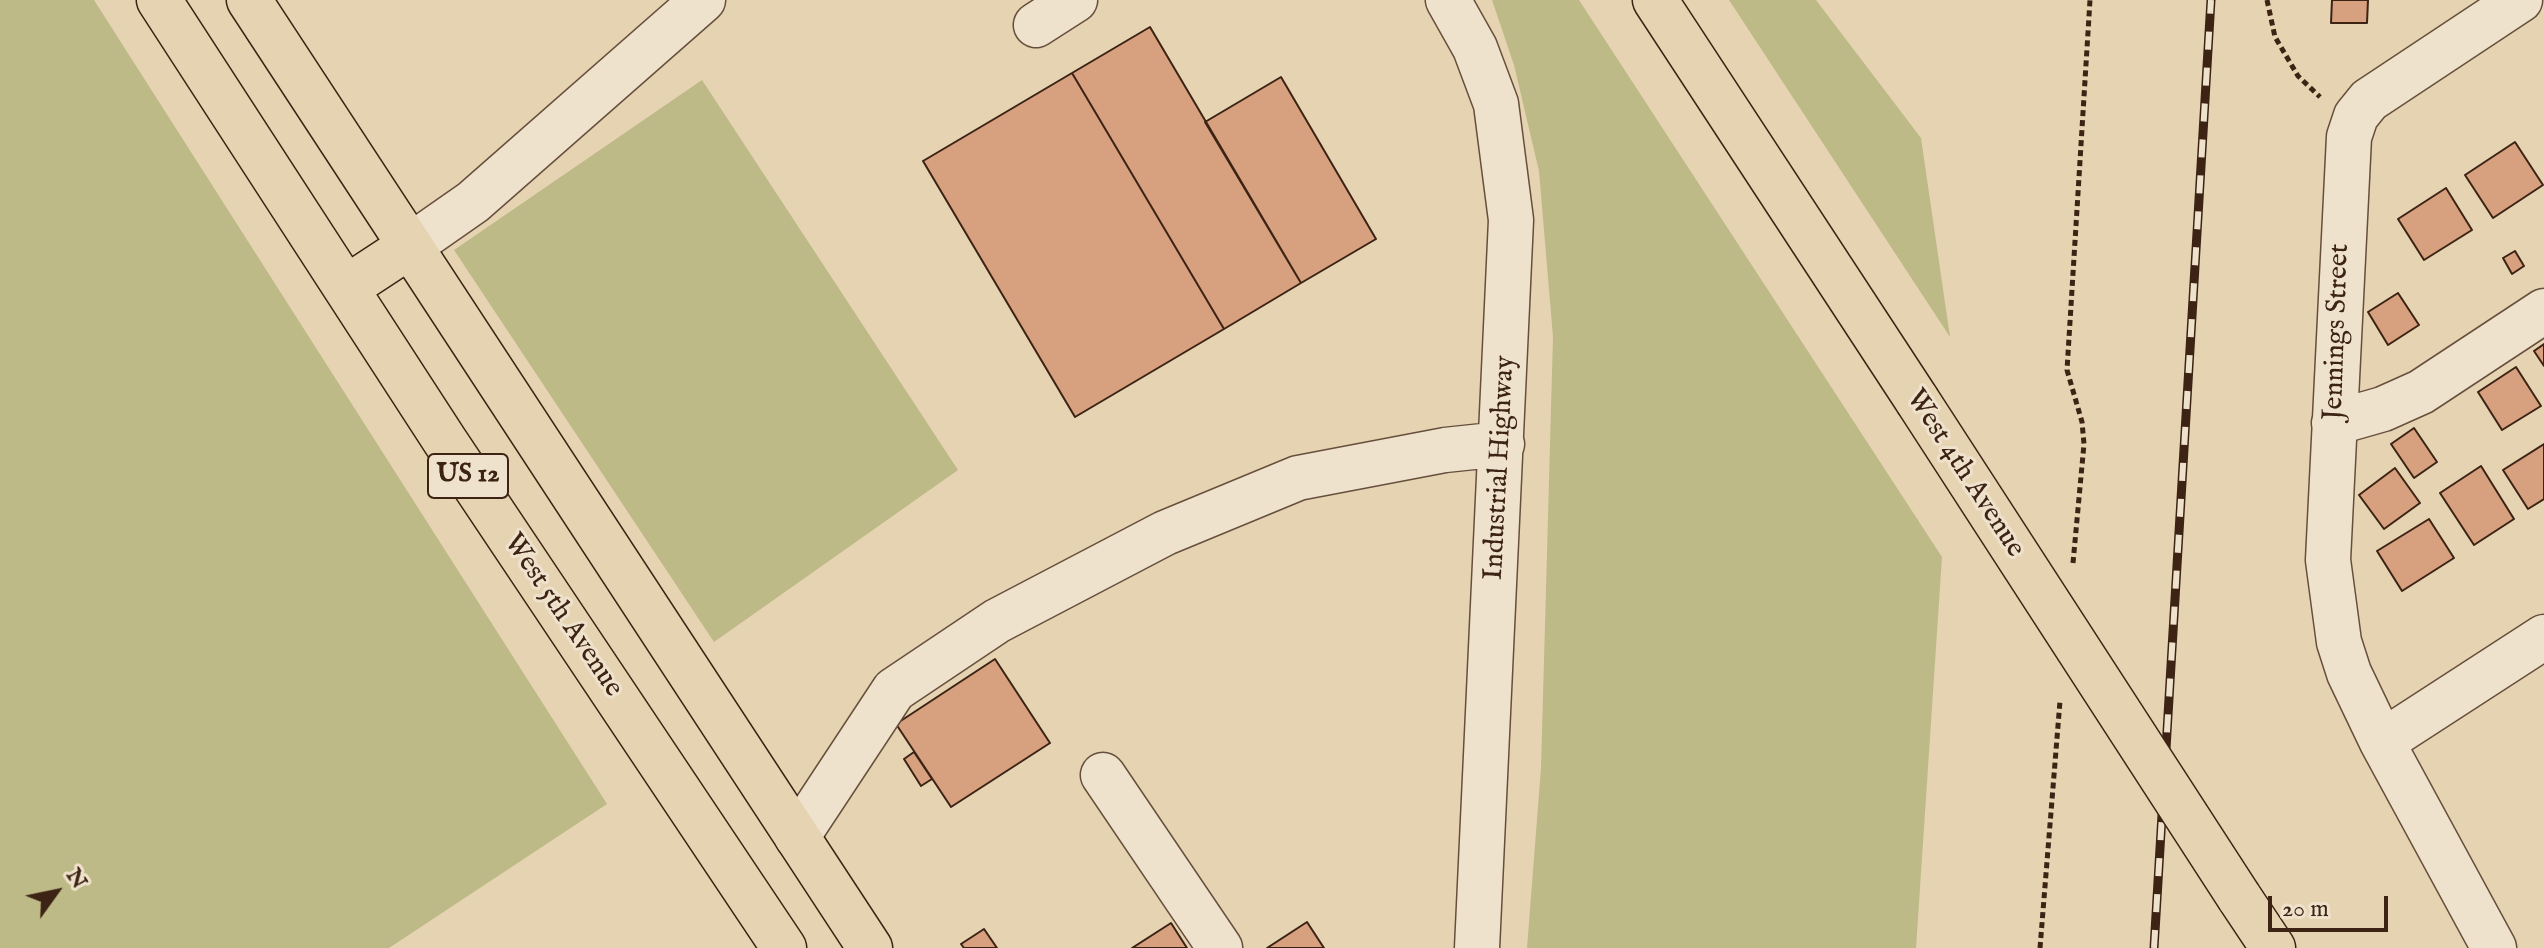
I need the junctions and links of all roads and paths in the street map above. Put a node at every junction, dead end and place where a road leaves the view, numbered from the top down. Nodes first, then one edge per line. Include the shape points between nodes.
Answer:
1 (159, 0) edge
2 (249, 0) edge
3 (703, 0) edge
4 (1075, 0) edge
5 (1448, 0) edge
6 (1655, 0) edge
7 (2090, 0) edge
8 (2267, 0) edge
9 (2520, 0) edge
10 (1036, 25) dead end
11 (2356, 116) junction
12 (410, 246) junction
13 (346, 288) junction
14 (2544, 311) edge
15 (2334, 423) junction
16 (1502, 444) junction
17 (2072, 575) dead end
18 (2544, 637) edge
19 (2060, 696) dead end
20 (2382, 742) junction
21 (1103, 775) dead end
22 (797, 837) junction
23 (784, 948) edge
24 (870, 948) edge
25 (1220, 948) edge
26 (1477, 948) edge
27 (2040, 948) edge
28 (2273, 948) edge
29 (2494, 948) edge

1 - 13 main road, West 5th Avenue / US 12
2 - 12 main road, US 12
3 - 12 street via 473,202
4 - 10 street
5 - 16 street, Industrial Highway via 1475,48 1496,104 1506,163 1511,220
6 - 28 main road, West 4th Avenue, bridge
7 - 17 path via 2067,370 2084,444
8 - 11 path via 2275,37 2298,76 2318,97
9 - 11 street via 2386,86
11 - 15 street, Jennings Street via 2345,161
12 - 13 main road
12 - 22 main road, US 12
13 - 23 main road, West 5th Avenue / US 12
14 - 15 street via 2421,392
15 - 20 street, Jennings Street via 2328,560 2333,609 2349,673
16 - 22 street via 1298,478 1165,533 997,621 894,690
16 - 26 street, Industrial Highway
18 - 20 street
19 - 27 path
20 - 29 street, Jennings Street
21 - 25 street
22 - 24 main road, US 12

